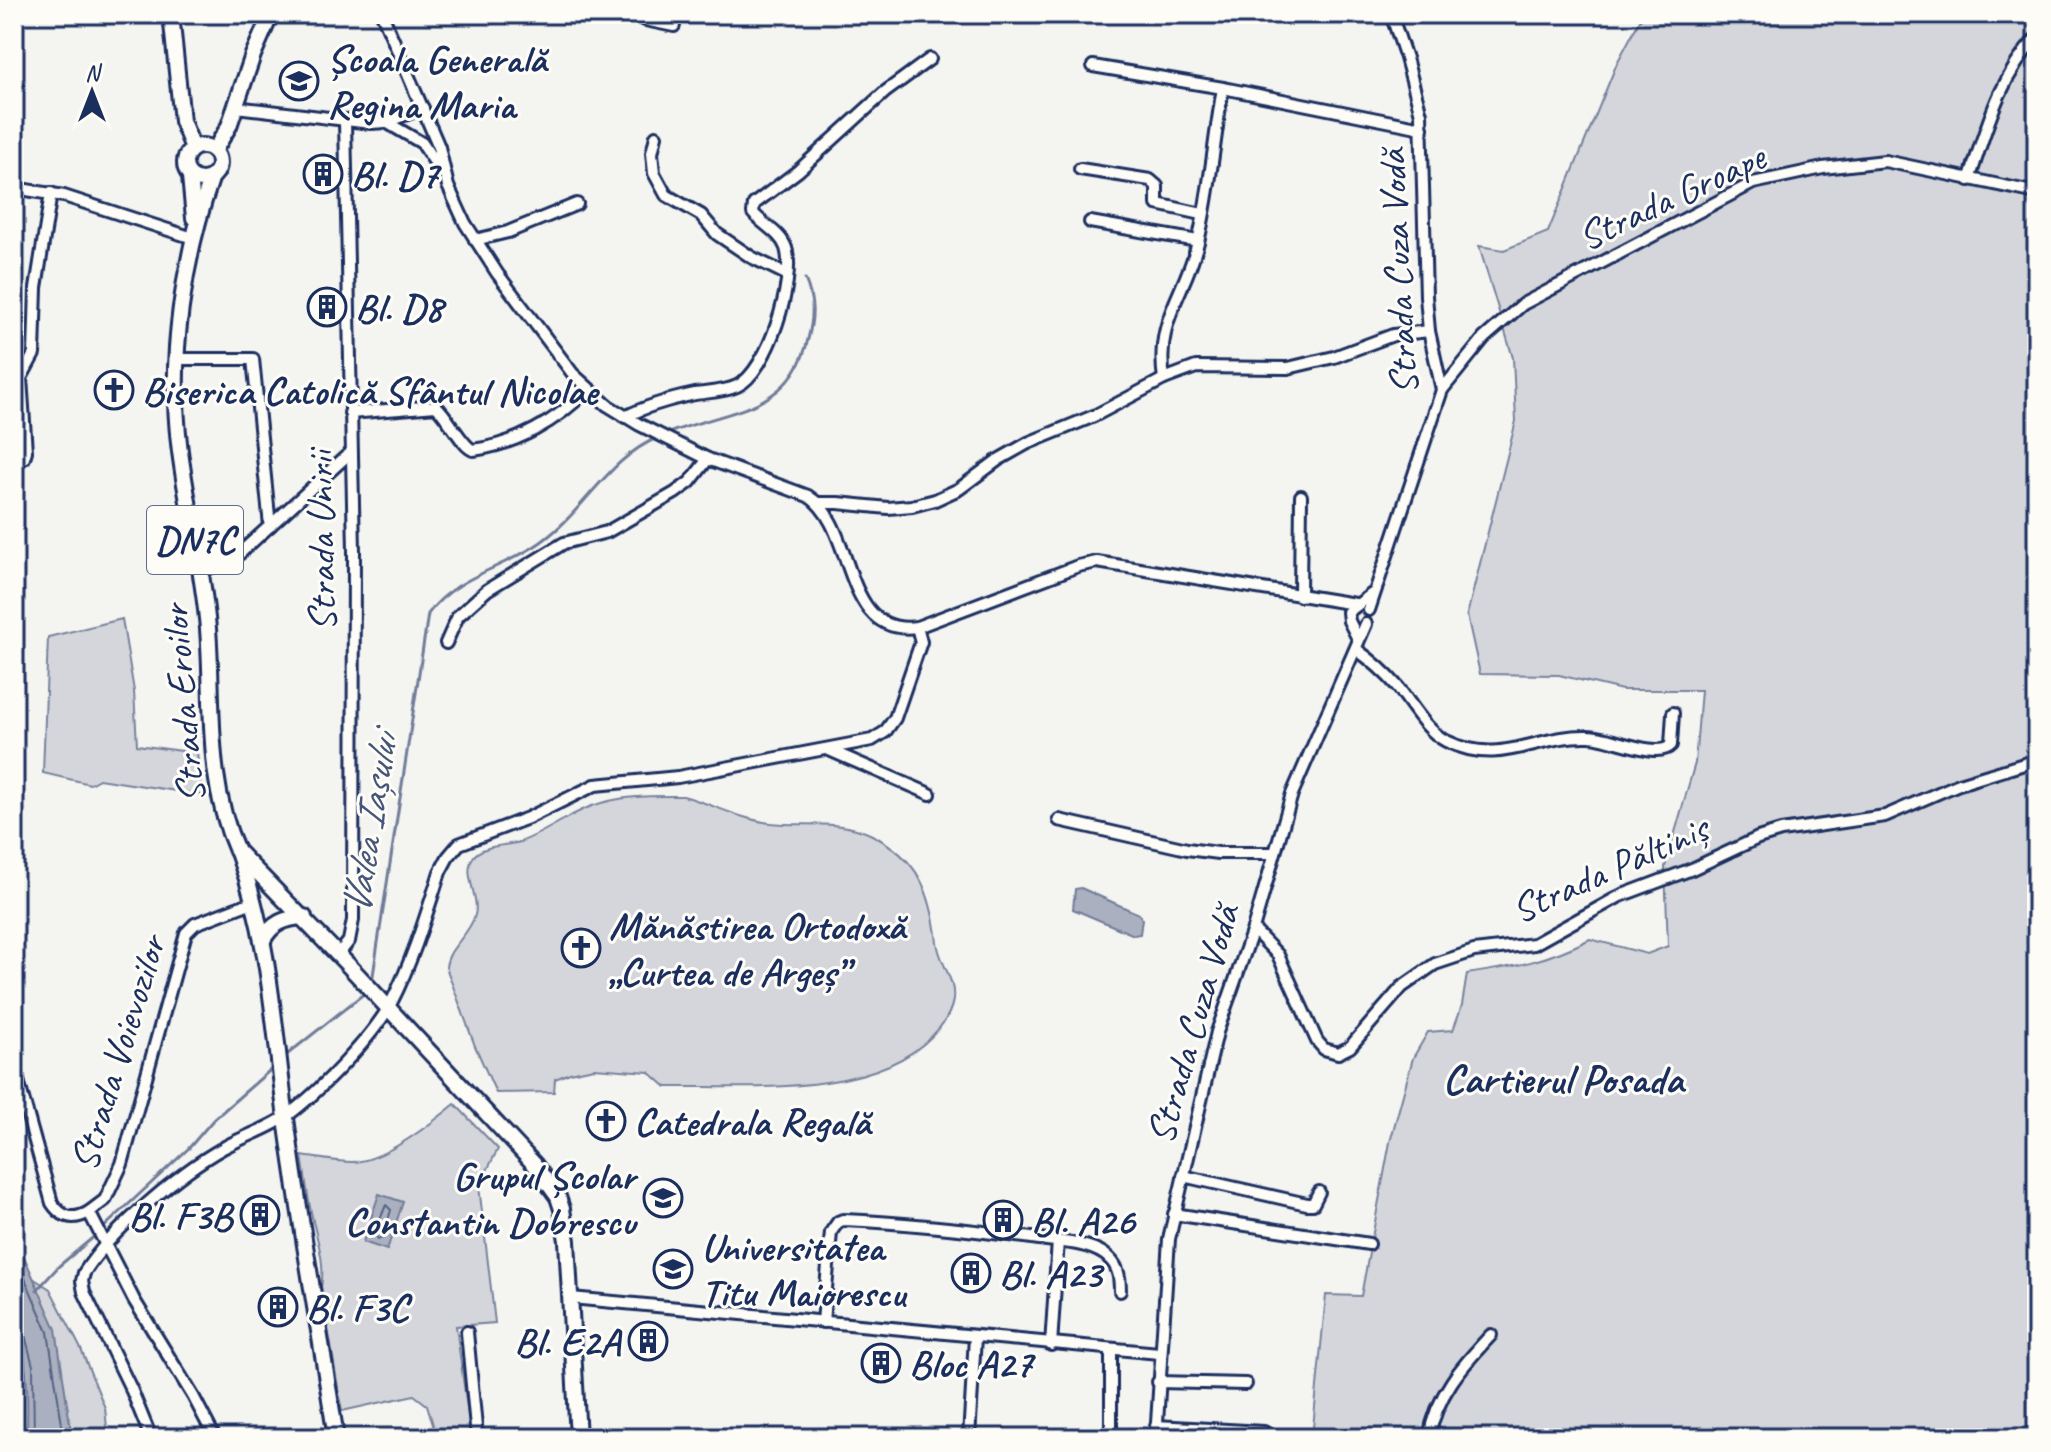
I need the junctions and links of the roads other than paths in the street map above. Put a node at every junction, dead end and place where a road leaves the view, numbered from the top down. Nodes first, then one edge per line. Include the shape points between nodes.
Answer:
1 (171, 14) edge
2 (271, 14) edge
3 (382, 14) edge
4 (632, 14) edge
5 (1391, 14) edge
6 (674, 26) dead end
7 (2037, 37) edge
8 (930, 59) dead end
9 (1093, 66) dead end
10 (1223, 88) junction
11 (236, 107) junction
12 (423, 108) junction
13 (345, 121) junction
14 (386, 122) junction
15 (1422, 128) junction
16 (656, 136) dead end
17 (193, 148) junction
18 (214, 151) junction
19 (1080, 169) dead end
20 (190, 176) junction
21 (211, 179) junction
22 (1969, 180) junction
23 (448, 186) junction
24 (14, 188) edge
25 (51, 193) junction
26 (2037, 193) edge
27 (577, 204) dead end
28 (1202, 214) junction
29 (1090, 222) dead end
30 (194, 232) junction
31 (475, 240) junction
32 (1198, 241) junction
33 (786, 274) junction
34 (1429, 331) junction
35 (176, 359) junction
36 (1164, 379) junction
37 (587, 390) junction
38 (1442, 390) junction
39 (350, 413) junction
40 (625, 417) junction
41 (351, 452) junction
42 (708, 459) junction
43 (14, 464) edge
44 (1301, 496) dead end
45 (819, 503) junction
46 (270, 526) junction
47 (201, 572) junction
48 (1300, 596) junction
49 (1332, 603) junction
50 (1361, 606) junction
51 (1350, 621) junction
52 (1366, 624) junction
53 (917, 627) junction
54 (446, 643) dead end
55 (1357, 644) junction
56 (1673, 713) dead end
57 (829, 750) junction
58 (2037, 760) edge
59 (930, 794) dead end
60 (1059, 820) dead end
61 (237, 851) junction
62 (1274, 853) junction
63 (255, 901) junction
64 (304, 917) junction
65 (1253, 929) junction
66 (263, 940) junction
67 (338, 955) junction
68 (384, 1004) junction
69 (14, 1066) edge
70 (286, 1116) junction
71 (1183, 1176) junction
72 (1319, 1192) dead end
73 (89, 1212) junction
74 (1174, 1214) junction
75 (104, 1241) junction
76 (1058, 1241) junction
77 (1369, 1244) dead end
78 (1120, 1291) dead end
79 (571, 1298) junction
80 (823, 1322) junction
81 (467, 1332) dead end
82 (1491, 1335) dead end
83 (975, 1337) junction
84 (1051, 1345) junction
85 (1111, 1350) junction
86 (1159, 1353) junction
87 (1158, 1382) junction
88 (1246, 1384) dead end
89 (1156, 1426) junction
90 (1264, 1432) dead end
91 (151, 1438) edge
92 (215, 1438) edge
93 (336, 1438) edge
94 (477, 1438) edge
95 (578, 1438) edge
96 (969, 1438) edge
97 (1111, 1438) edge
98 (1156, 1438) edge
99 (1429, 1438) edge

1 - 17 main road via 182,121
2 - 11 main road
3 - 12 street
4 - 6 street
5 - 15 street
7 - 22 street via 1999,91
8 - 33 street via 754,204 753,213 786,247
9 - 10 street, Strada Cuza Vodă
10 - 15 street, Strada Cuza Vodă
10 - 28 street
11 - 13 street
11 - 18 main road
12 - 14 street
12 - 23 street
13 - 14 street
13 - 39 street, Strada Unirii
14 - 23 street via 422,143
15 - 34 street, Strada Cuza Vodă
16 - 33 street via 654,173 666,195 701,215 709,228 751,257
17 - 18 main road
17 - 20 main road via 185,162
18 - 21 main road, DN7C via 220,165
19 - 28 street via 1150,180 1157,186 1157,204
20 - 21 main road
20 - 30 main road
21 - 30 main road, Strada Eroilor / DN7C
22 - 26 street, Strada Groape
22 - 38 street, Strada Groape via 1873,160 1753,183 1523,304 1484,338
23 - 31 street
24 - 25 street
25 - 30 street
25 - 43 street via 36,288 34,354 21,378 24,458
27 - 31 street
28 - 32 street
29 - 32 street
30 - 35 main road, Strada Eroilor / DN7C
31 - 37 street
32 - 36 street via 1163,333
33 - 40 street via 776,326 753,374 731,388
34 - 36 street via 1393,335 1288,368 1208,365
34 - 38 street, Strada Cuza Vodă
35 - 46 street via 253,359
35 - 47 main road, Strada Eroilor / DN7C via 179,443
36 - 45 street via 1028,443 935,500 888,508
37 - 39 street via 538,429 473,450 436,406
37 - 40 street
38 - 50 street, Strada Cuza Vodă via 1372,593
39 - 41 street, Strada Unirii
40 - 42 street
41 - 46 street
41 - 67 street, Strada Unirii via 353,920 349,941
42 - 45 street
42 - 54 street via 690,482 656,504 607,532 564,543 487,590 458,616
44 - 48 street
45 - 53 street via 868,610 890,627
46 - 47 street via 239,554
47 - 61 main road, Strada Eroilor / DN7C via 214,773
48 - 49 street
48 - 53 street via 1097,562
49 - 50 street
49 - 51 street
50 - 51 street, Strada Cuza Vodă via 1350,607
50 - 52 street, Strada Cuza Vodă
51 - 52 street
51 - 55 street
52 - 55 street, Strada Cuza Vodă
53 - 57 street, Strada Voievozilor via 921,642 892,726 872,740
55 - 56 street via 1440,737 1484,751 1515,751 1565,737 1591,736 1662,751 1671,745
55 - 62 street, Strada Cuza Vodă via 1306,760
57 - 59 street
57 - 68 street, Strada Voievozilor via 678,777 595,785 459,844 440,872 405,972
58 - 65 street, Strada Păltiniș via 1959,784 1885,816 1758,838 1611,901 1534,944 1464,954 1435,964 1402,987 1350,1047 1338,1053 1317,1041 1278,955
60 - 62 street, Strada Cuza Vodă via 1187,849
61 - 63 main road, DN7C
61 - 64 main road, Strada Eroilor
62 - 65 street, Strada Cuza Vodă
63 - 66 main road, DN7C
63 - 73 street, Strada Voievozilor via 195,924 186,933 122,1164 105,1200
64 - 66 main road via 278,923
64 - 67 main road, Strada Eroilor
65 - 71 street, Strada Cuza Vodă via 1217,1032
66 - 70 main road, DN7C
67 - 68 main road, Strada Eroilor
68 - 70 street, Strada Voievozilor via 354,1050
68 - 79 main road, Strada Eroilor via 530,1159 558,1197 565,1220
69 - 73 street via 52,1203 64,1216
70 - 75 street, Strada Voievozilor via 194,1166
70 - 93 main road, DN7C
71 - 72 street via 1307,1204 1313,1204
71 - 74 street, Strada Cuza Vodă
73 - 75 street
74 - 77 street
74 - 86 street, Strada Cuza Vodă
75 - 91 street, Strada Voievozilor via 82,1286
75 - 92 street
76 - 78 street via 1107,1256 1120,1273
76 - 80 street via 838,1222 831,1232
76 - 84 street
79 - 80 street
79 - 95 main road
80 - 83 street
81 - 94 street
82 - 99 street via 1445,1390
83 - 84 street
83 - 96 street
84 - 85 street
85 - 86 street
85 - 97 street
86 - 87 street, Strada Cuza Vodă
87 - 88 street
87 - 89 street, Strada Cuza Vodă
89 - 90 street
89 - 98 street, Strada Cuza Vodă

